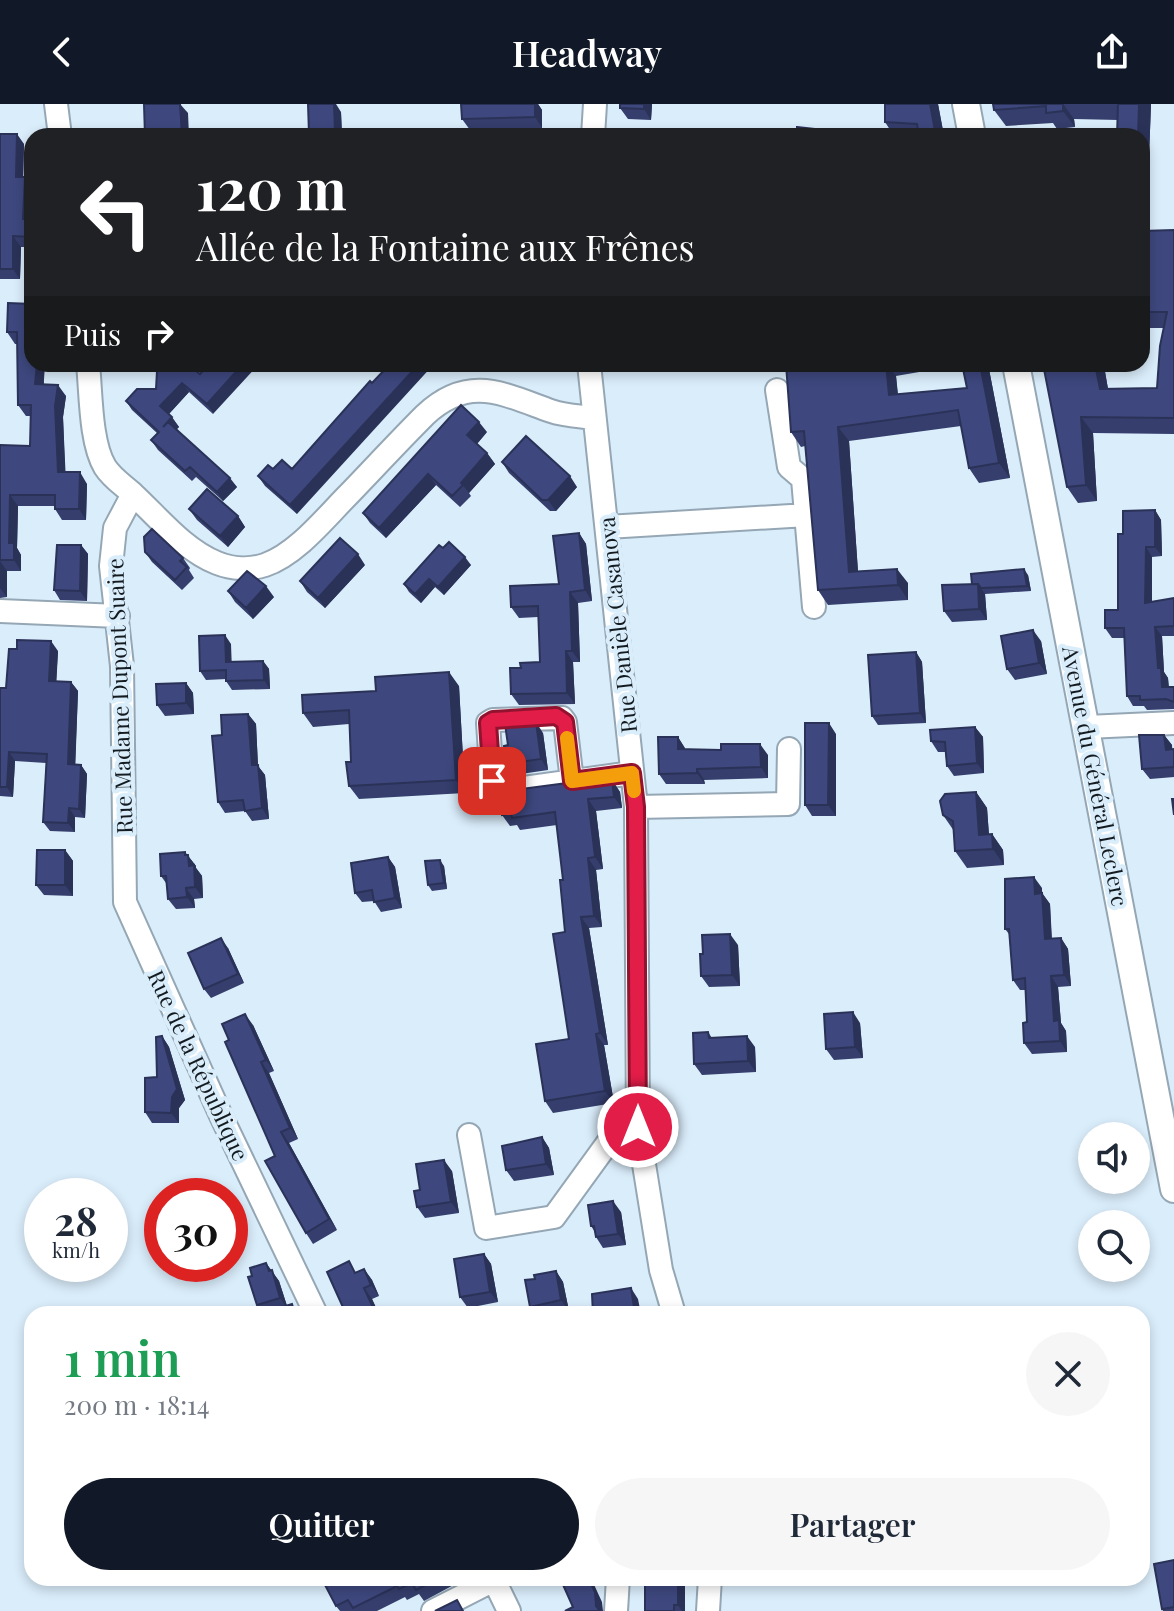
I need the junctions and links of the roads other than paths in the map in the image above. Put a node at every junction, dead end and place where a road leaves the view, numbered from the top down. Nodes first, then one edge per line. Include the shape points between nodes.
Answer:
1 (56, 104) edge
2 (595, 104) edge
3 (966, 104) edge
4 (59, 128) edge
5 (594, 128) edge
6 (970, 128) edge
7 (92, 372) edge
8 (590, 372) edge
9 (1018, 372) edge
10 (777, 390) dead end
11 (594, 418) junction
12 (133, 494) junction
13 (807, 515) junction
14 (607, 527) junction
15 (814, 607) dead end
16 (0, 611) edge
17 (118, 616) junction
18 (1174, 723) edge
19 (1087, 727) junction
20 (789, 749) dead end
21 (632, 773) junction
22 (572, 781) junction
23 (636, 807) junction
24 (125, 902) joint
25 (638, 1127) junction
26 (469, 1135) dead end
27 (1174, 1189) edge
28 (312, 1306) edge
29 (672, 1306) edge
30 (481, 1586) edge
31 (497, 1586) edge
32 (618, 1586) edge
33 (710, 1586) edge
34 (433, 1611) edge
35 (509, 1611) edge
36 (616, 1611) edge
37 (708, 1611) edge

1 - 4 street
2 - 5 street
3 - 6 main road
7 - 12 street via 102,463
8 - 11 street, Rue Danièle Casanova
9 - 19 main road, Avenue du Général Leclerc
10 - 13 street via 789,467 803,479
11 - 12 street via 553,412 503,392 454,394 439,401 320,525 283,555 250,568 203,556
11 - 14 street, Rue Danièle Casanova
12 - 17 street, Rue Madame Dupont Suaire via 115,528 111,566
13 - 14 street
13 - 15 street
14 - 21 street, Rue Danièle Casanova
16 - 17 street
17 - 24 street, Rue Madame Dupont Suaire
18 - 19 street
19 - 27 main road, Avenue du Général Leclerc
20 - 23 street via 788,804
21 - 22 street
21 - 23 street, Rue Danièle Casanova
22 - 22 street via 562,718 488,723 496,786 508,790
23 - 25 street, Rue Danièle Casanova
24 - 28 street, Rue de la République
25 - 26 street via 615,1133 554,1217 486,1228
25 - 29 street, Rue Danièle Casanova
30 - 34 street
31 - 35 street
32 - 36 street
33 - 37 street

